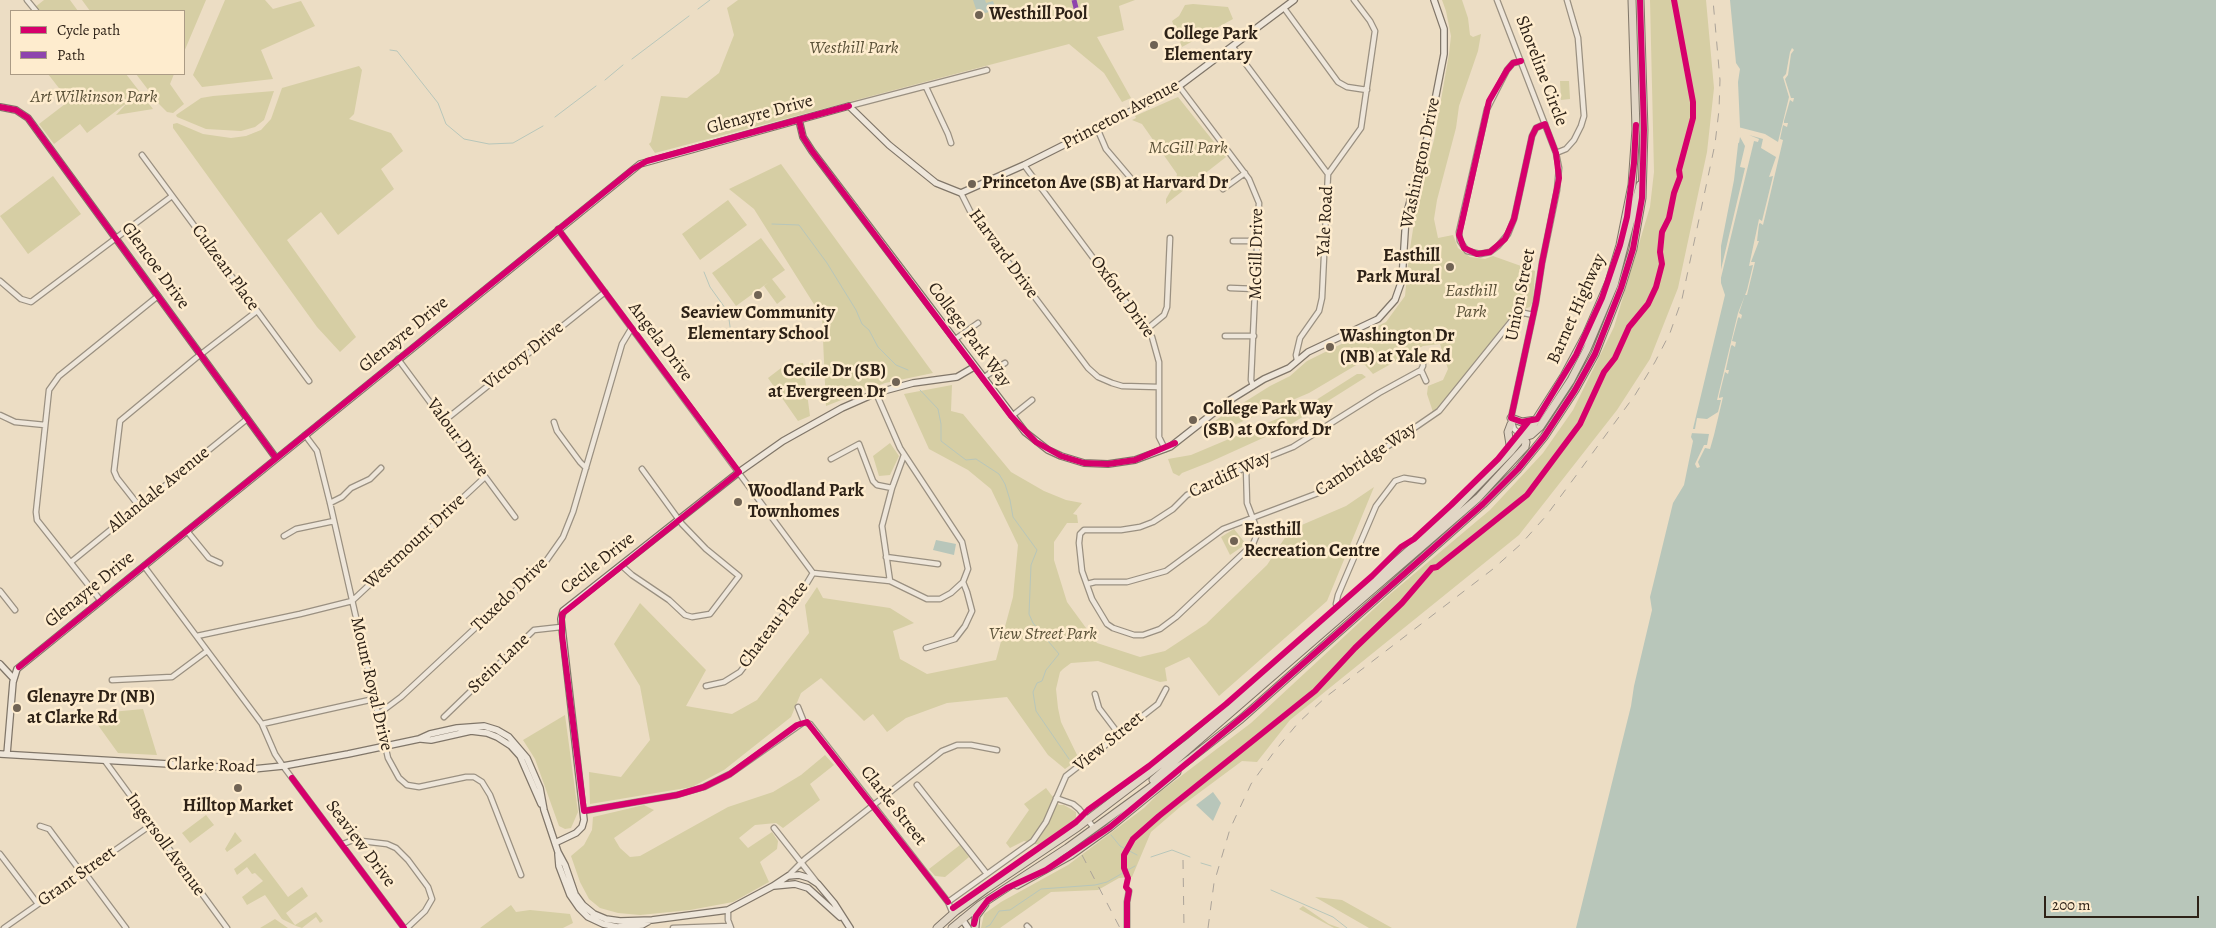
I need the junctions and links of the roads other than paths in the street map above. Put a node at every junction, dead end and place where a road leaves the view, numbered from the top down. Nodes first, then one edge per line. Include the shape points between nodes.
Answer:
1 (27, 0) edge
2 (1294, 0) edge
3 (1354, 0) edge
4 (1434, 0) edge
5 (1497, 0) edge
6 (1567, 0) edge
7 (1632, 0) edge
8 (1640, 0) edge
9 (1284, 8) junction
10 (35, 10) edge
11 (1233, 46) junction
12 (1521, 61) junction
13 (987, 70) dead end
14 (1180, 86) junction
15 (926, 87) junction
16 (1367, 90) junction
17 (849, 106) junction
18 (0, 107) edge
19 (799, 120) junction
20 (1545, 124) junction
21 (1097, 128) junction
22 (951, 143) dead end
23 (1556, 153) junction
24 (142, 155) dead end
25 (1024, 165) junction
26 (1245, 173) junction
27 (1328, 174) junction
28 (1134, 182) dead end
29 (1642, 183) junction
30 (1223, 189) dead end
31 (961, 193) junction
32 (172, 196) junction
33 (558, 229) junction
34 (116, 238) junction
35 (1170, 238) dead end
36 (1233, 241) dead end
37 (1259, 242) junction
38 (0, 282) edge
39 (1230, 288) dead end
40 (1256, 290) junction
41 (605, 292) junction
42 (158, 296) junction
43 (257, 311) junction
44 (1533, 315) junction
45 (978, 323) dead end
46 (631, 328) junction
47 (1147, 329) junction
48 (1225, 336) dead end
49 (1254, 336) junction
50 (954, 340) junction
51 (201, 354) junction
52 (1423, 357) dead end
53 (398, 359) junction
54 (1297, 360) junction
55 (1004, 363) dead end
56 (974, 367) junction
57 (1421, 370) junction
58 (983, 378) junction
59 (309, 380) dead end
60 (1426, 381) dead end
61 (1253, 386) junction
62 (1158, 387) junction
63 (876, 393) junction
64 (1032, 400) dead end
65 (0, 416) edge
66 (1011, 416) junction
67 (247, 419) junction
68 (444, 420) junction
69 (1537, 420) junction
70 (1511, 421) junction
71 (554, 422) dead end
72 (45, 425) junction
73 (305, 435) junction
74 (1524, 437) junction
75 (1165, 449) junction
76 (1511, 451) junction
77 (904, 455) junction
78 (276, 458) junction
79 (830, 459) dead end
80 (1246, 467) junction
81 (381, 468) dead end
82 (586, 468) junction
83 (642, 469) dead end
84 (739, 472) junction
85 (485, 477) junction
86 (1423, 481) dead end
87 (892, 488) junction
88 (330, 503) junction
89 (140, 506) junction
90 (1253, 516) junction
91 (515, 517) dead end
92 (679, 520) junction
93 (334, 521) junction
94 (187, 531) junction
95 (284, 536) dead end
96 (886, 557) junction
97 (71, 562) junction
98 (220, 562) dead end
99 (938, 564) dead end
100 (621, 565) junction
101 (144, 566) junction
102 (813, 573) junction
103 (890, 582) junction
104 (962, 582) junction
105 (1087, 584) junction
106 (0, 591) edge
107 (101, 601) junction
108 (352, 601) junction
109 (15, 610) dead end
110 (1341, 614) junction
111 (561, 627) junction
112 (196, 636) junction
113 (926, 648) dead end
114 (207, 651) junction
115 (0, 664) edge
116 (13, 678) junction
117 (112, 680) dead end
118 (706, 686) dead end
119 (1166, 689) dead end
120 (1095, 694) dead end
121 (374, 699) junction
122 (798, 707) dead end
123 (378, 715) junction
124 (444, 717) dead end
125 (804, 722) junction
126 (262, 724) junction
127 (1118, 733) junction
128 (385, 746) junction
129 (997, 750) dead end
130 (0, 754) edge
131 (7, 754) junction
132 (1191, 758) junction
133 (105, 761) junction
134 (283, 766) junction
135 (917, 786) dead end
136 (1143, 792) junction
137 (1056, 798) junction
138 (873, 805) junction
139 (584, 811) junction
140 (1088, 820) junction
141 (151, 825) junction
142 (40, 826) dead end
143 (774, 828) dead end
144 (1094, 828) junction
145 (555, 842) junction
146 (343, 844) junction
147 (0, 854) edge
148 (802, 862) junction
149 (83, 873) junction
150 (986, 874) junction
151 (521, 875) dead end
152 (788, 876) junction
153 (818, 884) junction
154 (773, 886) junction
155 (1007, 888) junction
156 (1130, 891) dead end
157 (988, 900) junction
158 (948, 902) junction
159 (38, 904) junction
160 (961, 908) junction
161 (728, 910) junction
162 (953, 914) junction
163 (842, 918) junction
164 (962, 919) junction
165 (730, 927) edge
166 (4, 928) edge
167 (126, 928) edge
168 (227, 928) edge
169 (406, 928) edge
170 (673, 928) edge
171 (850, 928) edge
172 (937, 928) edge
173 (952, 928) edge
174 (968, 928) edge
175 (975, 928) edge
176 (1127, 928) edge

1 - 10 street
2 - 9 street, Princeton Avenue
3 - 16 street via 1375,31
4 - 54 street, Washington Drive via 1444,29 1444,54 1429,131 1406,216 1400,290 1388,310 1378,319
5 - 12 street, Shoreline Circle
6 - 23 street, Shoreline Circle via 1578,38 1584,116 1574,140 1566,149
7 - 69 main road, Barnet Highway via 1636,129 1632,185 1622,235 1609,282 1586,335
8 - 29 main road, Barnet Highway via 1644,130
9 - 11 street, Princeton Avenue
9 - 16 street via 1338,82
11 - 14 street, Princeton Avenue
11 - 27 street, Yale Road
12 - 20 street, Shoreline Circle
12 - 20 street via 1507,70 1487,109 1459,232 1461,244 1469,252 1490,252 1508,234 1532,136 1536,128
13 - 15 street, Glenayre Drive
14 - 21 street, Princeton Avenue
14 - 26 street, McGill Drive
15 - 17 street, Glenayre Drive
15 - 22 street
16 - 27 street via 1360,131
17 - 19 street, Glenayre Drive
17 - 31 street, Harvard Drive via 889,145 936,183
18 - 34 street, Glencoe Drive via 16,110 28,118
19 - 33 street, Glenayre Drive via 640,164
19 - 50 street, College Park Way via 803,137 812,151
20 - 23 street, Shoreline Circle
21 - 25 street, Princeton Avenue
21 - 28 street via 1106,149
23 - 44 street, Union Street via 1558,184
24 - 32 street, Culzean Place
25 - 31 street, Princeton Avenue
25 - 47 street, Oxford Drive
26 - 30 street
26 - 37 street, McGill Drive via 1259,203
27 - 54 street, Yale Road via 1322,298 1319,311 1300,338
29 - 74 main road via 1638,188 1614,285 1587,349 1540,427
29 - 132 main road, Barnet Highway via 1633,249 1606,327 1575,390 1539,443 1483,504 1252,709
31 - 62 street, Harvard Drive via 970,211 1088,368 1112,384
32 - 34 street
32 - 43 street, Culzean Place
33 - 41 street, Angela Drive
33 - 53 street, Glenayre Drive
34 - 38 street via 31,302 21,299
34 - 42 street, Glencoe Drive
35 - 47 street via 1167,307 1160,319
36 - 37 street
37 - 40 street, McGill Drive
39 - 40 street
40 - 49 street, McGill Drive
41 - 46 street, Angela Drive
41 - 68 street, Victory Drive
42 - 51 street, Glencoe Drive
42 - 72 street via 54,381 49,390
43 - 51 street
43 - 59 street, Culzean Place
44 - 70 street, Union Street
44 - 90 street, Cambridge Way via 1524,313 1514,318 1433,416 1321,492
45 - 50 street
46 - 82 street, Tuxedo Drive via 622,344
46 - 84 street, Angela Drive
47 - 62 street, Oxford Drive via 1158,356
48 - 49 street
49 - 61 street, McGill Drive
50 - 56 street, College Park Way
51 - 67 street, Glencoe Drive
51 - 89 street via 118,424 114,471
52 - 57 street
53 - 68 street, Valour Drive
53 - 73 street, Glenayre Drive
54 - 61 street, College Park Way via 1287,369
55 - 58 street
56 - 58 street, College Park Way
56 - 63 street, Cecile Drive via 957,377 913,383
57 - 60 street
57 - 80 street, Cardiff Way via 1293,447
58 - 66 street, College Park Way
61 - 75 street, College Park Way
62 - 75 street, Oxford Drive via 1159,437
63 - 77 street
63 - 84 street, Cecile Drive via 790,437
64 - 66 street
65 - 72 street via 15,422
66 - 75 street, College Park Way via 1036,442 1061,456 1084,463 1135,460
67 - 78 street, Glencoe Drive
67 - 89 street, Allandale Avenue
68 - 85 street, Valour Drive
69 - 70 main road
69 - 74 main road, Barnet Highway
70 - 74 street via 1516,432
70 - 76 main road via 1508,432
71 - 82 street via 557,431
72 - 97 street via 37,520
73 - 78 street, Glenayre Drive
73 - 88 street, Mount Royal Drive via 317,450
74 - 76 main road, Barnet Highway
74 - 110 main road via 1524,449 1478,498
76 - 110 main road, Barnet Highway via 1452,512
77 - 87 street
77 - 104 street via 962,542 968,569
78 - 94 street, Glenayre Drive
79 - 87 street via 859,444 873,481
80 - 90 street via 1246,495
80 - 105 street, Cardiff Way via 1187,495 1173,509 1140,527 1084,530 1079,543
81 - 88 street via 370,479
82 - 123 street, Tuxedo Drive via 563,538 544,564 402,697
83 - 92 street
84 - 92 street, Cecile Drive
84 - 102 street, Angela Drive
85 - 91 street, Valour Drive
85 - 108 street, Westmount Drive
86 - 110 street via 1404,478 1394,481 1376,506 1338,595 1336,604
87 - 96 street via 882,526
88 - 93 street, Mount Royal Drive
89 - 97 street, Allandale Avenue
90 - 105 street, Cambridge Way via 1223,529 1166,572 1127,582
90 - 105 street via 1258,532 1253,544 1176,618 1153,632 1134,635 1113,628 1102,618
92 - 100 street, Cecile Drive
92 - 100 street via 706,549 740,576 710,614 700,618 685,615
93 - 95 street via 296,529
93 - 108 street, Mount Royal Drive
94 - 98 street via 209,558
94 - 101 street, Glenayre Drive
96 - 99 street
96 - 103 street
97 - 107 street
100 - 111 street, Cecile Drive via 563,611
101 - 107 street, Glenayre Drive
101 - 112 street, Seaview Drive
102 - 103 street
102 - 118 street, Chateau Place via 740,672 724,682
103 - 104 street via 927,599 940,599 951,594
104 - 113 street via 972,611 965,626 955,639
106 - 109 street
107 - 116 street, Glenayre Drive via 19,667
108 - 112 street, Westmount Drive
108 - 121 street, Mount Royal Drive
110 - 136 main road
110 - 140 main road, Barnet Highway via 1191,741
111 - 124 street, Stein Lane via 534,630
111 - 139 street, Cecile Drive
112 - 114 street, Seaview Drive
114 - 117 street via 172,677
114 - 126 street, Seaview Drive
115 - 116 street
116 - 131 street
119 - 127 street, View Street via 1158,704
120 - 127 street via 1100,708
121 - 123 street, Mount Royal Drive
121 - 126 street
122 - 125 street
123 - 128 street, Mount Royal Drive
125 - 138 street, Clarke Street via 810,724
125 - 139 street via 730,774 704,787 677,795
126 - 134 street, Seaview Drive
127 - 137 street, View Street via 1066,776
128 - 134 street, Clarke Road
128 - 145 street, Clarke Road via 470,726 503,733 519,747 530,764
128 - 151 street, Mount Royal Drive via 391,764 407,785 419,787 466,777 482,782
129 - 138 street via 957,745 942,751
130 - 131 street, Clarke Road
131 - 133 street, Clarke Road
132 - 136 main road, Barnet Highway
132 - 155 main road, Barnet Highway via 1118,821 1071,855
133 - 134 street, Clarke Road via 253,769
133 - 141 street, Ingersoll Avenue
134 - 146 street, Seaview Drive
135 - 150 street
136 - 144 main road, Barnet Highway
137 - 140 street via 1072,804
137 - 150 street, View Street via 1046,822 1033,841
138 - 148 street
138 - 158 street, Clarke Street
139 - 145 street via 578,831
140 - 144 street
140 - 160 main road, Barnet Highway
141 - 149 street, Grant Street
141 - 168 street, Ingersoll Avenue
142 - 149 street via 49,829
143 - 148 street
144 - 155 main road, Barnet Highway
145 - 161 street, Clarke Road via 559,866 570,895 588,916 603,924 617,927 642,925 652,920
146 - 169 street, Seaview Drive
146 - 169 street via 354,840 386,844 396,848 408,860 432,899 425,911
147 - 159 street
148 - 152 street
148 - 153 street
149 - 159 street, Grant Street
149 - 167 street
150 - 158 street, View Street
152 - 153 street via 804,876
152 - 154 street, Clarke Road
153 - 163 street
154 - 161 street, Clarke Road
154 - 163 street, Clarke Road via 795,884 808,888
155 - 157 main road, Barnet Highway
156 - 176 street
157 - 164 main road, Barnet Highway
157 - 175 main road via 976,916
158 - 162 street, Clarke Street
159 - 166 street, Grant Street
160 - 162 main road, Barnet Highway
160 - 164 main road
161 - 165 street
162 - 172 main road, Barnet Highway
163 - 171 street
164 - 173 main road, Barnet Highway
164 - 174 street
165 - 170 street

